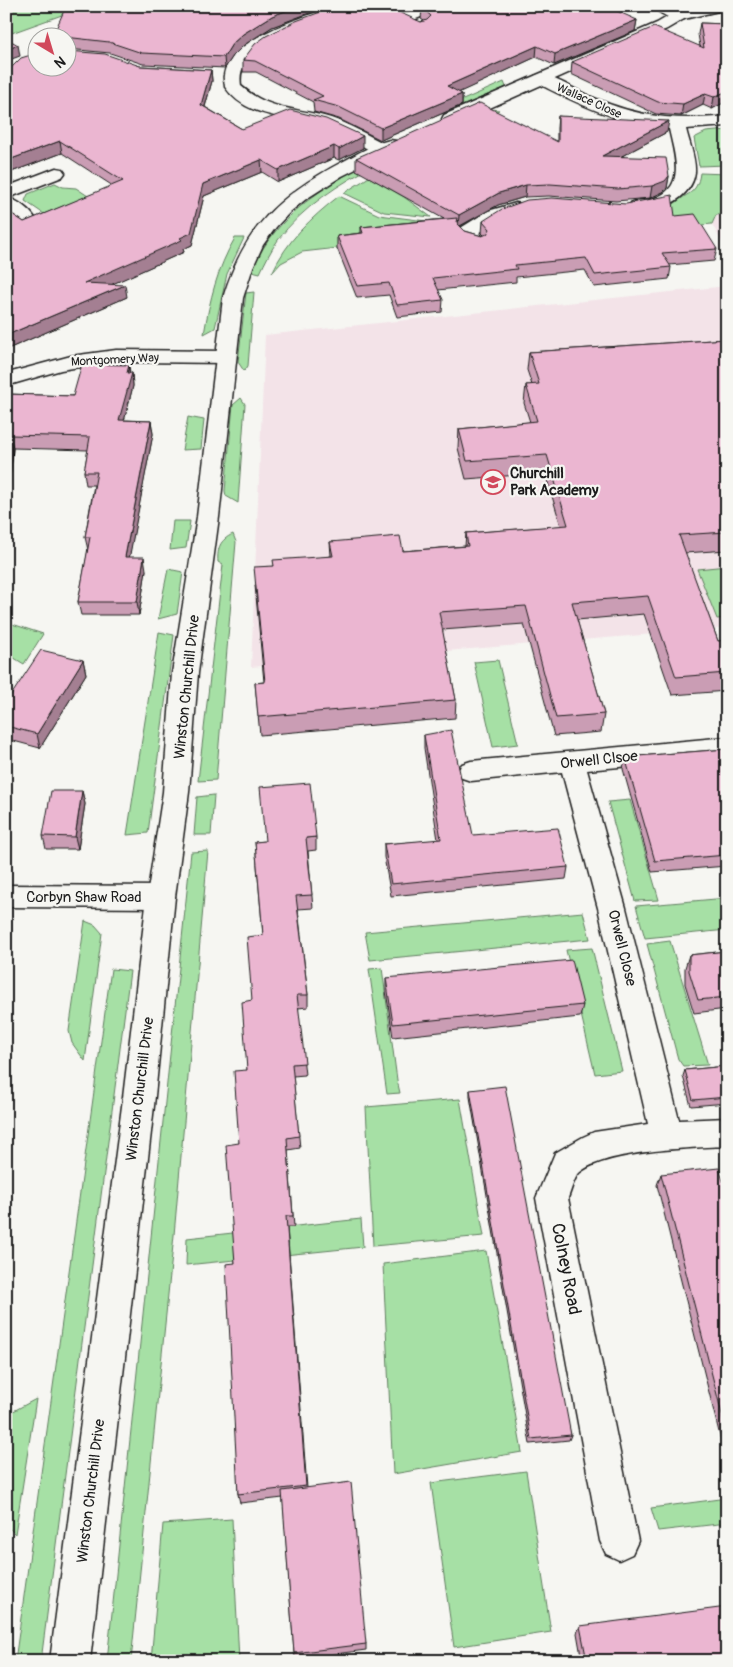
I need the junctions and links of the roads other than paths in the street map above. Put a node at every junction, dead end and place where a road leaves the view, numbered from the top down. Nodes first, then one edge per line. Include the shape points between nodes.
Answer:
1 (349, 6) edge
2 (437, 6) edge
3 (659, 6) edge
4 (722, 6) edge
5 (679, 16) junction
6 (421, 27) edge
7 (214, 74) edge
8 (232, 75) junction
9 (541, 79) junction
10 (727, 121) edge
11 (677, 126) junction
12 (432, 127) edge
13 (407, 138) edge
14 (381, 149) junction
15 (56, 173) dead end
16 (6, 193) edge
17 (6, 203) edge
18 (533, 205) edge
19 (624, 209) edge
20 (26, 218) dead end
21 (465, 233) edge
22 (226, 357) junction
23 (6, 380) edge
24 (727, 747) edge
25 (572, 762) junction
26 (472, 771) dead end
27 (6, 896) edge
28 (161, 897) junction
29 (727, 1132) edge
30 (667, 1135) junction
31 (619, 1541) dead end
32 (70, 1661) edge

1 - 8 street via 271,37 249,50
2 - 6 street via 396,16
3 - 5 street
4 - 5 street
5 - 9 street
7 - 8 street
8 - 14 street via 234,87 257,107 328,123
9 - 11 street, Wallace Close via 615,114
9 - 12 street
10 - 11 street, Wallace Close
11 - 19 street via 686,171 681,188 662,202
13 - 14 street, Winston Churchill Drive
14 - 22 street, Winston Churchill Drive via 301,195 280,212 259,236 239,276
15 - 16 street
17 - 20 street
18 - 21 street via 494,215
22 - 23 street, Montgomery Way via 81,360
22 - 28 street, Winston Churchill Drive via 208,517 185,673 176,792
24 - 25 street, Orwell Clsoe
25 - 26 street, Orwell Clsoe
25 - 30 street, Orwell Close via 612,908
27 - 28 street, Corbyn Shaw Road
28 - 32 street, Winston Churchill Drive
29 - 30 street, Colney Road
30 - 31 street, Colney Road via 594,1147 566,1164 552,1198

